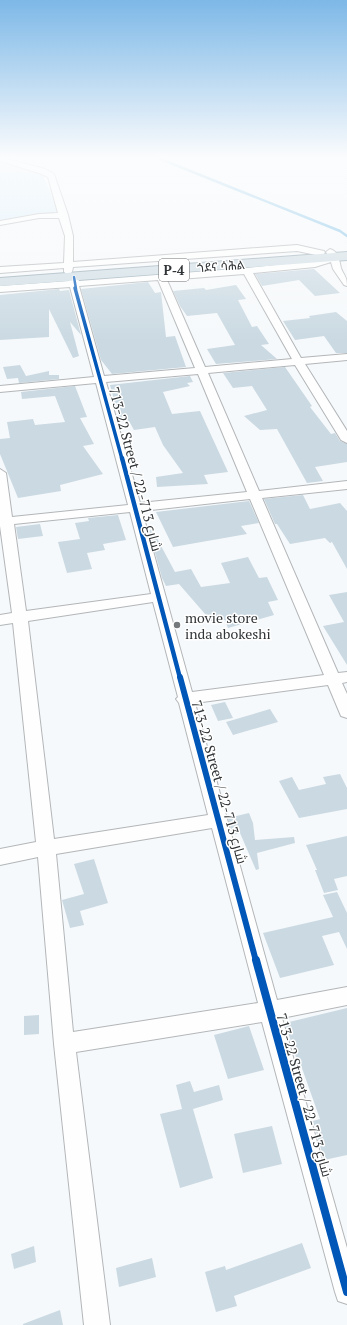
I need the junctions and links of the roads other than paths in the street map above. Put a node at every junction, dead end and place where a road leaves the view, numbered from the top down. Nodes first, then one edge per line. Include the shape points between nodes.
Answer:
1 (27, 218) edge
2 (65, 218) edge
3 (0, 222) edge
4 (347, 251) edge
5 (333, 255) edge
6 (0, 270) edge
7 (247, 271) junction
8 (71, 274) junction
9 (0, 276) edge
10 (162, 278) junction
11 (0, 282) edge
12 (347, 283) edge
13 (0, 289) edge
14 (347, 357) edge
15 (298, 361) junction
16 (200, 370) junction
17 (99, 379) junction
18 (0, 389) edge
19 (347, 440) edge
20 (0, 473) edge
21 (347, 485) edge
22 (255, 496) junction
23 (134, 509) junction
24 (3, 521) edge
25 (159, 597) junction
26 (20, 617) junction
27 (0, 620) edge
28 (340, 677) edge
29 (184, 699) junction
30 (347, 712) edge
31 (219, 820) junction
32 (46, 848) junction
33 (0, 857) edge
34 (347, 996) edge
35 (269, 1011) junction
36 (64, 1044) junction
37 (347, 1292) edge
38 (97, 1325) edge

1 - 3 street
2 - 8 street, 713-22 Street / شارع 713-22 via 69,236
4 - 5 highway, ጎደና ሳሕል / P-4
5 - 7 street via 315,264
5 - 8 highway, ጎደና ሳሕል / P-4
5 - 12 street via 337,270
6 - 8 street
7 - 10 street
7 - 15 street
8 - 9 highway, ጎደና ሳሕል / P-4
8 - 10 street
8 - 11 highway, ጎደና ሳሕል / P-4
8 - 13 street
8 - 17 street, 713-22 Street / شارع 713-22
10 - 16 street
14 - 15 street
15 - 16 street
15 - 19 street
16 - 17 street
16 - 22 street
17 - 18 street
17 - 23 street, 713-22 Street / شارع 713-22
20 - 24 street
21 - 22 street
22 - 23 street
22 - 28 street
23 - 24 street
23 - 25 street, 713-22 Street / شارع 713-22
24 - 26 street
25 - 26 street
25 - 29 street, 713-22 Street / شارع 713-22
26 - 27 street
26 - 32 street
28 - 29 street
28 - 30 street
29 - 31 street, 713-22 Street / شارع 713-22
31 - 32 street
31 - 35 street, 713-22 Street / شارع 713-22
32 - 33 street
32 - 36 street
34 - 35 street
35 - 36 street
35 - 37 street, 713-22 Street / شارع 713-22
36 - 38 street

